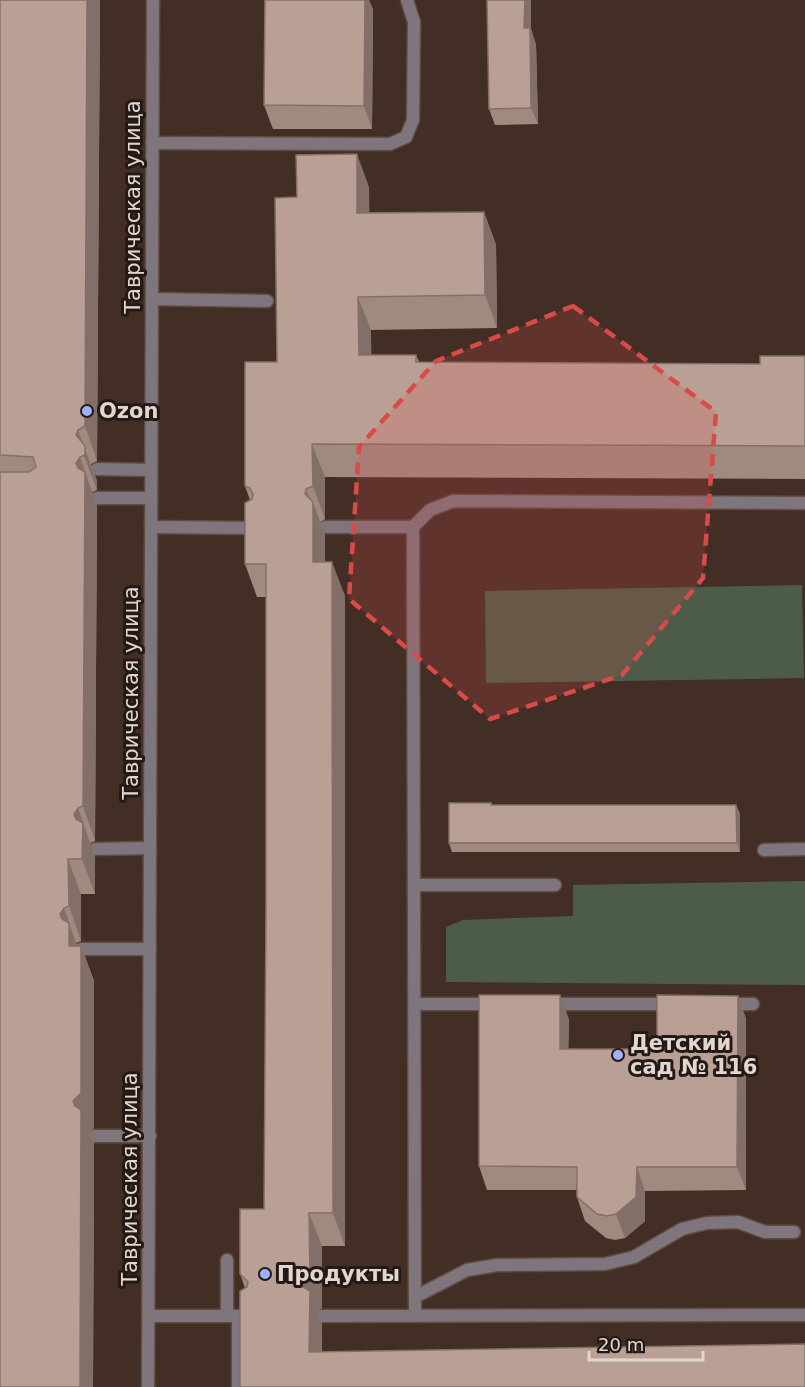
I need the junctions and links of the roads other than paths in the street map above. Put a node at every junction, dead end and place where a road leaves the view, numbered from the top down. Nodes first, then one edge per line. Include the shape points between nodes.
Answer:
1 (153, 0) edge
2 (407, 0) edge
3 (152, 143) junction
4 (152, 299) junction
5 (267, 301) dead end
6 (97, 469) dead end
7 (151, 470) junction
8 (98, 498) dead end
9 (152, 498) junction
10 (805, 503) edge
11 (151, 527) junction
12 (325, 527) dead end
13 (413, 527) junction
14 (257, 528) edge
15 (150, 848) junction
16 (95, 849) dead end
17 (805, 849) edge
18 (764, 850) dead end
19 (414, 885) junction
20 (555, 885) dead end
21 (81, 949) edge
22 (150, 949) junction
23 (414, 1004) junction
24 (505, 1004) edge
25 (538, 1004) edge
26 (685, 1004) edge
27 (708, 1004) edge
28 (753, 1005) dead end
29 (94, 1136) dead end
30 (150, 1136) junction
31 (794, 1232) dead end
32 (227, 1260) dead end
33 (415, 1297) junction
34 (415, 1315) junction
35 (805, 1315) edge
36 (149, 1316) junction
37 (232, 1316) junction
38 (252, 1316) edge
39 (322, 1316) dead end
40 (148, 1387) edge
41 (238, 1387) edge

1 - 3 street, Таврическая улица
2 - 3 street via 414,22 414,120 406,137 390,144
3 - 4 street, Таврическая улица
4 - 5 street
4 - 7 street, Таврическая улица
6 - 7 street
7 - 9 street, Таврическая улица
8 - 9 street
9 - 11 street, Таврическая улица
10 - 13 street via 453,501 430,510
11 - 14 street
11 - 15 street, Таврическая улица
12 - 13 street
13 - 19 street
15 - 16 street
15 - 22 street, Таврическая улица
17 - 18 street
19 - 20 street
19 - 23 street
21 - 22 street
22 - 30 street, Таврическая улица
23 - 24 street
23 - 33 street
25 - 26 street
27 - 28 street
29 - 30 street
30 - 36 street, Таврическая улица
31 - 33 street via 765,1232 738,1222 707,1223 682,1229 634,1257 605,1264 497,1265 467,1270
32 - 37 street
33 - 34 street
34 - 35 street
34 - 39 street
36 - 37 street
36 - 40 street, Таврическая улица
37 - 38 street
37 - 41 street

